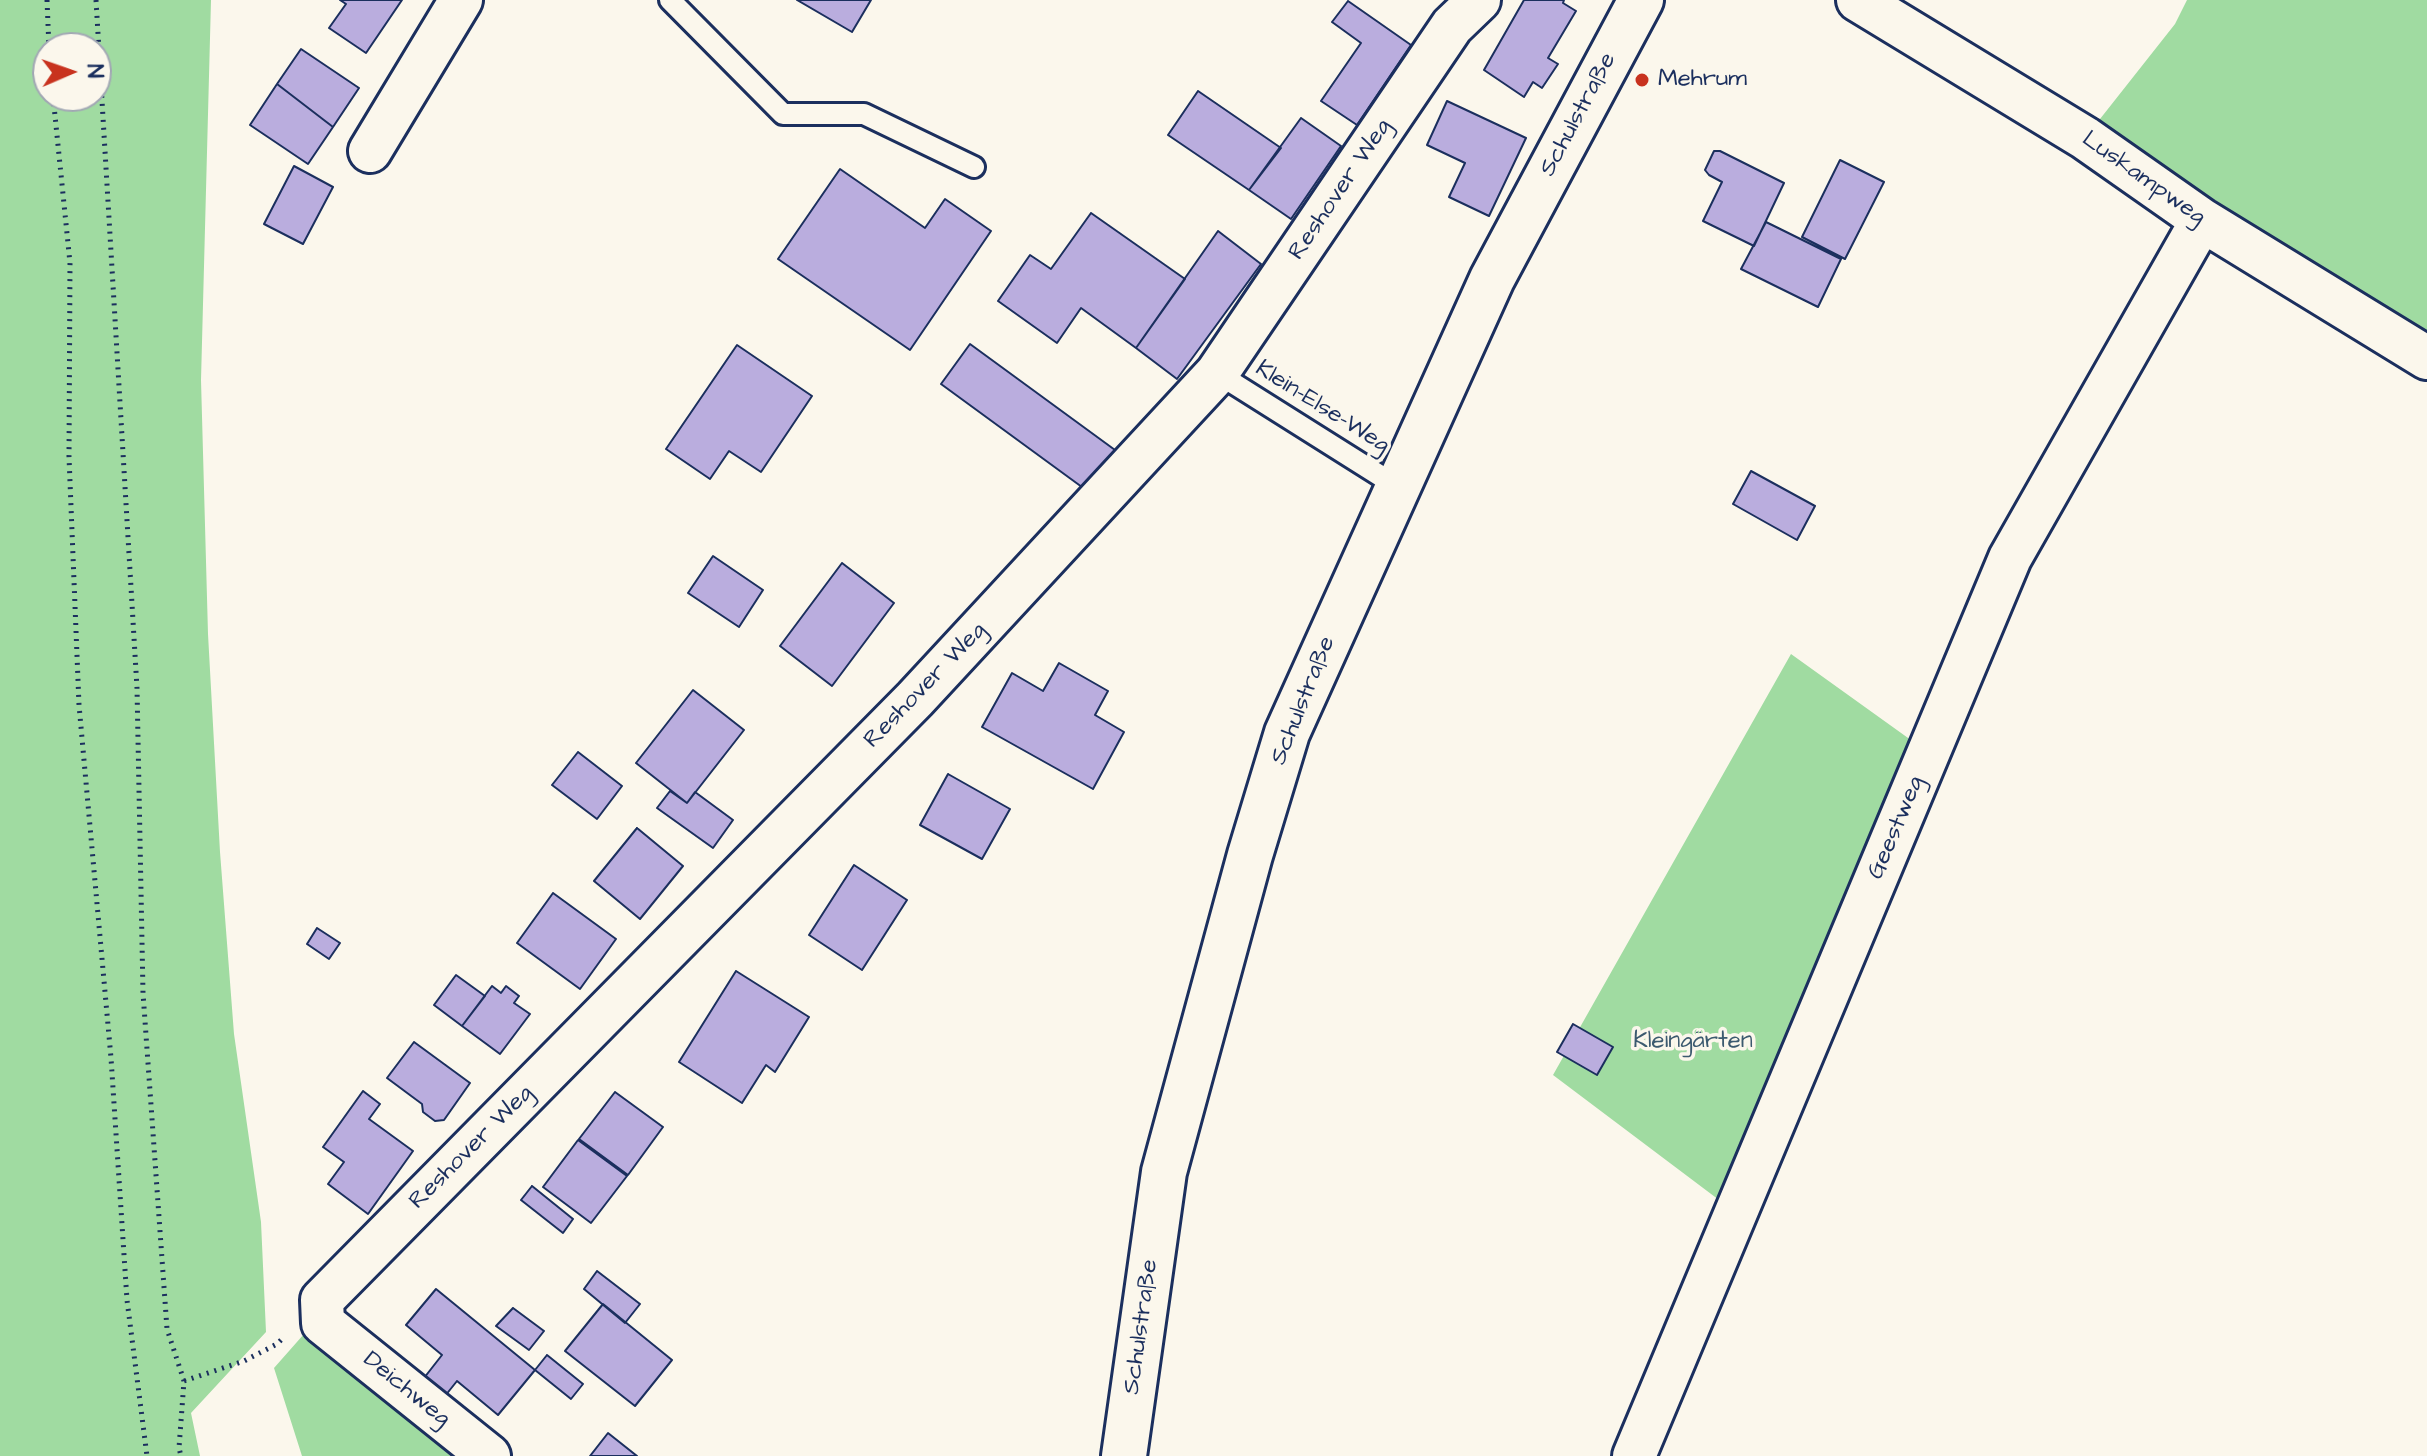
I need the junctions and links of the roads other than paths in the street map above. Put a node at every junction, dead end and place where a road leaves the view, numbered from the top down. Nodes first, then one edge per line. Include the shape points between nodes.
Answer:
1 (461, 0) edge
2 (670, 0) edge
3 (1479, 0) edge
4 (1641, 0) edge
5 (1858, 0) edge
6 (370, 151) dead end
7 (974, 167) dead end
8 (2202, 220) junction
9 (2427, 358) edge
10 (1217, 373) junction
11 (1398, 487) junction
12 (323, 1311) joint
13 (489, 1456) edge
14 (1124, 1456) edge
15 (1634, 1456) edge

1 - 6 street
2 - 7 lane via 783,114 864,114
3 - 10 street, Reshover Weg via 1452,26
4 - 11 main road, Schulstraße via 1492,279
5 - 8 street, Luskampweg via 2085,138
8 - 9 street, Luskampweg
8 - 15 street, Geestweg via 2010,558
10 - 11 lane, Klein-Else-Weg
10 - 12 street, Reshover Weg via 915,699
11 - 14 main road, Schulstraße via 1287,733 1250,855 1164,1172
12 - 13 street, Deichweg

